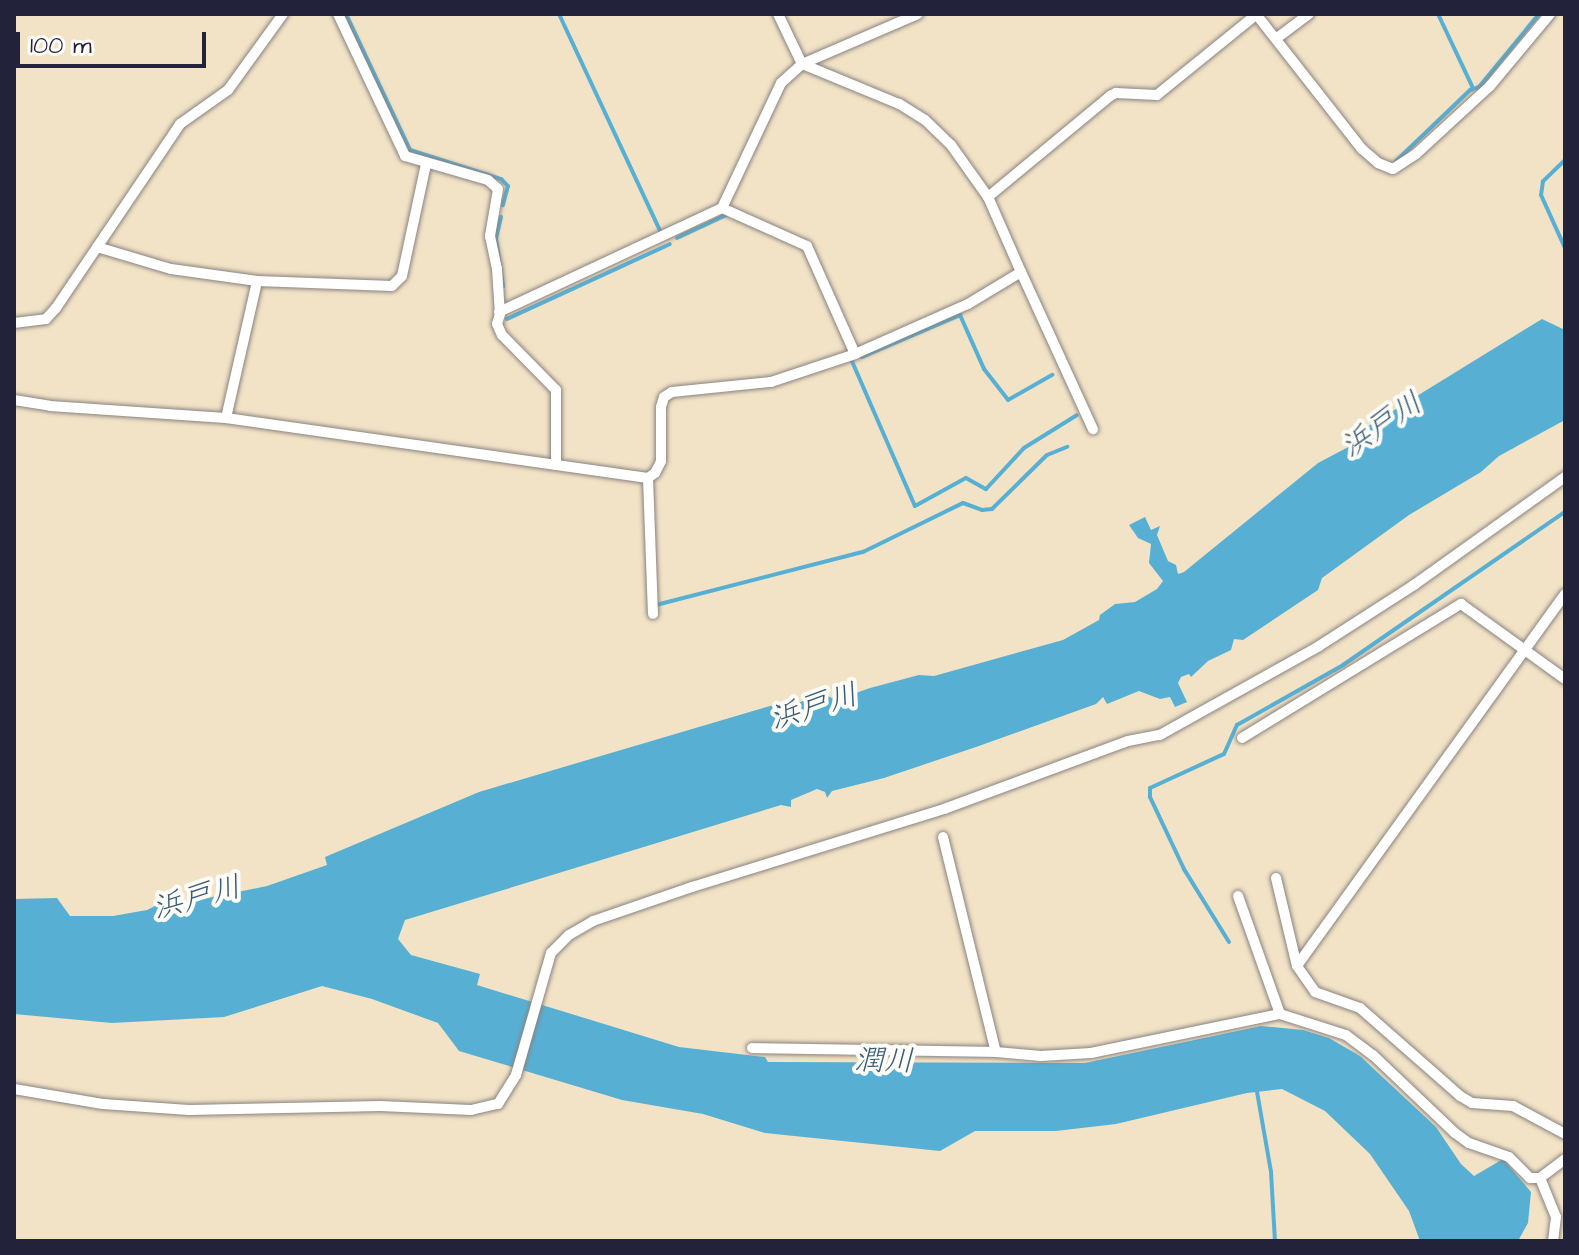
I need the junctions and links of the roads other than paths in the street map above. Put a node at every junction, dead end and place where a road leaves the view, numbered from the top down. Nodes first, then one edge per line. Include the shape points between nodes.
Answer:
1 (283, 14) edge
2 (338, 14) edge
3 (778, 14) edge
4 (918, 14) edge
5 (1256, 14) edge
6 (1309, 14) edge
7 (1550, 14) edge
8 (1277, 38) junction
9 (802, 64) junction
10 (426, 164) junction
11 (988, 197) junction
12 (722, 208) junction
13 (97, 247) junction
14 (1021, 272) junction
15 (257, 281) junction
16 (499, 312) junction
17 (14, 323) edge
18 (855, 354) junction
19 (14, 400) edge
20 (226, 418) junction
21 (1093, 429) dead end
22 (556, 465) junction
23 (1565, 477) edge
24 (648, 478) junction
25 (1565, 594) edge
26 (653, 614) dead end
27 (1525, 650) junction
28 (1565, 679) edge
29 (1242, 738) dead end
30 (943, 837) dead end
31 (1276, 878) dead end
32 (1238, 896) dead end
33 (1297, 966) junction
34 (1280, 1014) junction
35 (752, 1048) dead end
36 (996, 1052) junction
37 (14, 1089) edge
38 (1565, 1134) edge
39 (1565, 1159) edge
40 (1543, 1176) junction
41 (1553, 1241) edge

1 - 13 street via 228,90 180,124
2 - 10 street via 405,156
3 - 9 street
4 - 9 street
5 - 8 street
5 - 11 street via 1157,95 1110,96
6 - 8 street
7 - 8 street via 1490,86 1393,169 1362,149
9 - 11 street via 925,120 951,145
9 - 12 street via 781,83
10 - 15 street via 399,281 392,286
10 - 16 street via 488,180 498,189 490,236
11 - 14 street
12 - 16 street
12 - 18 street via 807,246
13 - 15 street via 171,269
13 - 17 street via 46,319
14 - 18 street via 968,304
14 - 21 street
15 - 20 street
16 - 22 street via 502,335 556,390
18 - 24 street via 771,382 672,392 661,407 661,461
19 - 20 street
20 - 22 street
22 - 24 street
23 - 37 street via 1319,646 1160,735 1128,741 944,809 678,892 593,921 569,935 551,953 516,1075 498,1104 471,1110 189,1110 103,1104
24 - 26 street
25 - 27 street
27 - 28 street
27 - 29 street via 1461,604
27 - 33 street
30 - 36 street
31 - 33 street
32 - 34 street
33 - 38 street via 1315,992 1360,1008 1460,1096 1472,1103 1513,1106
34 - 36 street via 1091,1053
34 - 40 street via 1346,1035 1455,1133 1509,1157 1530,1178
35 - 36 street
39 - 40 street
40 - 41 street via 1556,1217

